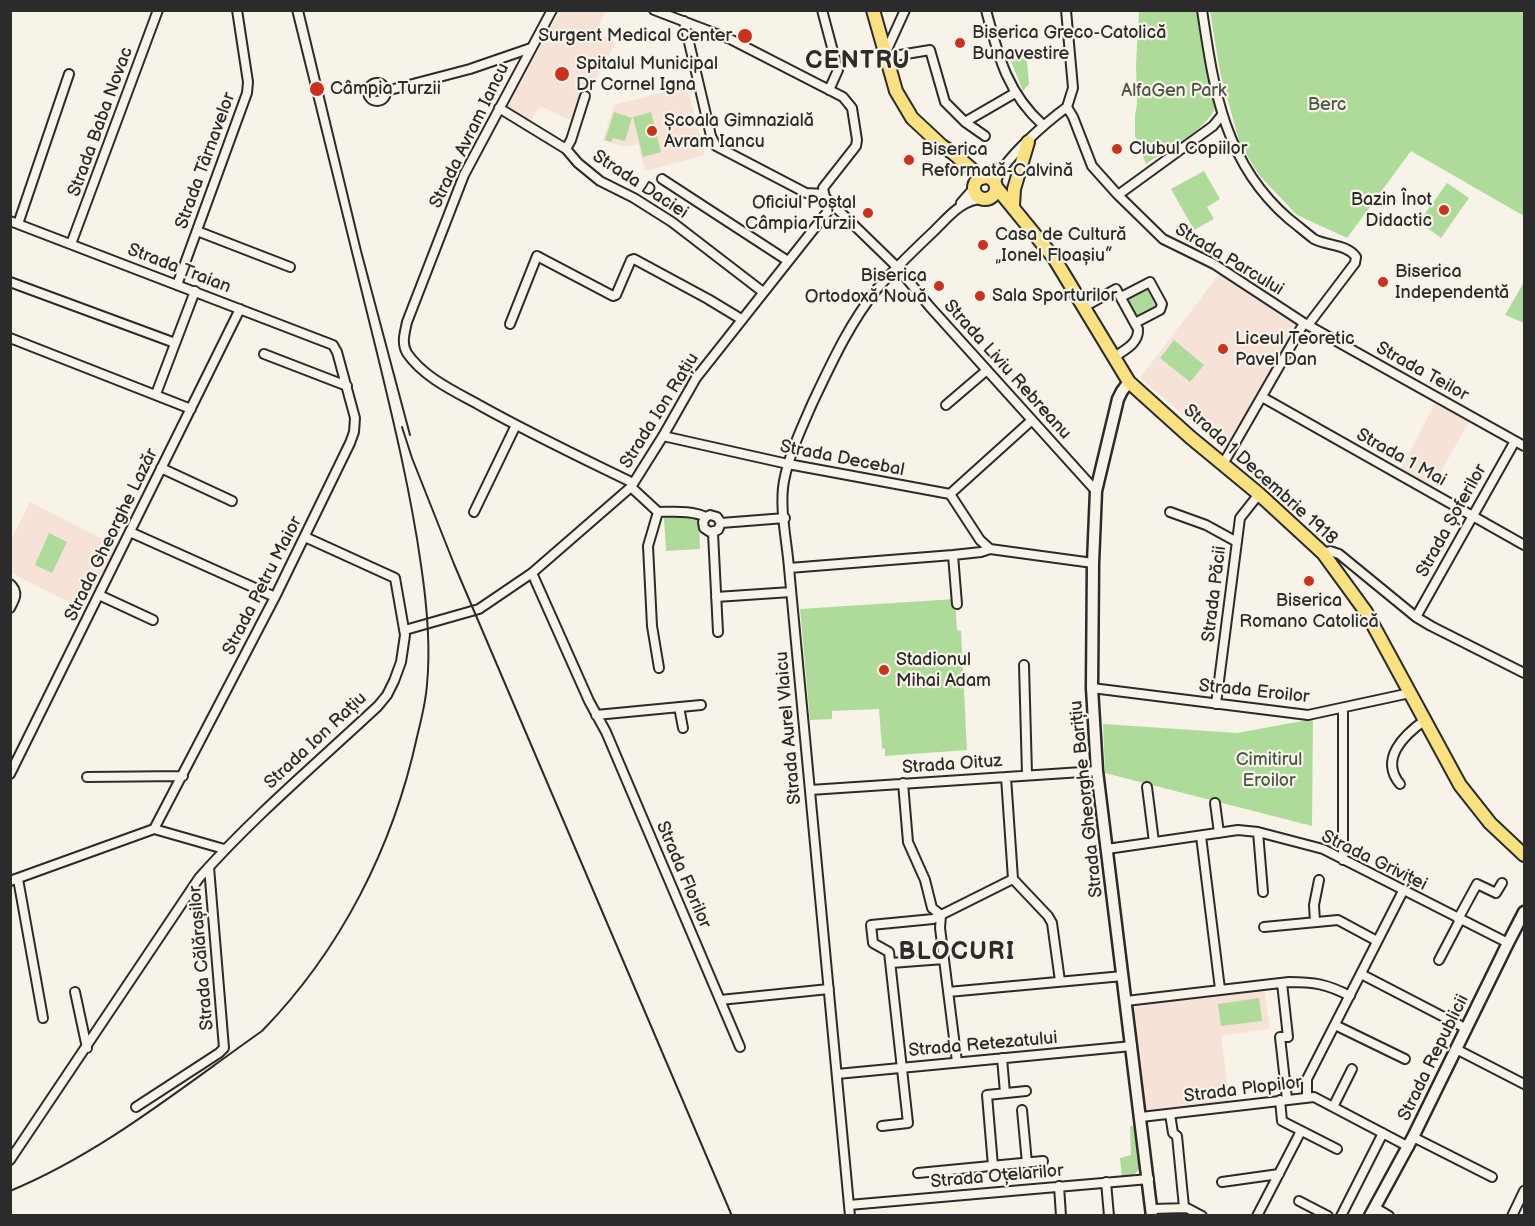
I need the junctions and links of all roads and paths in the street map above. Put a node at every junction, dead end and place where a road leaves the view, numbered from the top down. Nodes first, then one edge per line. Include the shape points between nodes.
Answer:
1 (158, 10) edge
2 (237, 10) edge
3 (552, 10) edge
4 (654, 10) edge
5 (822, 10) edge
6 (873, 10) edge
7 (905, 10) edge
8 (986, 10) edge
9 (1066, 10) edge
10 (1202, 10) edge
11 (684, 21) junction
12 (531, 48) junction
13 (885, 54) junction
14 (69, 74) dead end
15 (829, 90) junction
16 (386, 91) dead end
17 (1015, 93) junction
18 (585, 96) dead end
19 (1067, 107) junction
20 (499, 108) junction
21 (1222, 115) junction
22 (965, 122) junction
23 (1043, 125) junction
24 (985, 136) dead end
25 (1028, 142) junction
26 (566, 149) junction
27 (1006, 165) junction
28 (662, 179) dead end
29 (985, 183) junction
30 (824, 194) junction
31 (1118, 195) junction
32 (984, 199) junction
33 (832, 206) junction
34 (1012, 206) junction
35 (959, 207) junction
36 (1022, 219) junction
37 (14, 223) edge
38 (197, 231) junction
39 (71, 244) junction
40 (788, 261) junction
41 (290, 267) dead end
42 (897, 267) junction
43 (10, 282) edge
44 (177, 285) junction
45 (195, 291) junction
46 (763, 292) junction
47 (1121, 297) junction
48 (1083, 307) junction
49 (240, 309) junction
50 (741, 319) junction
51 (1135, 323) junction
52 (510, 324) dead end
53 (1306, 324) junction
54 (10, 338) edge
55 (175, 343) junction
56 (335, 348) joint
57 (264, 354) dead end
58 (1113, 358) junction
59 (987, 370) junction
60 (1130, 382) junction
61 (347, 386) junction
62 (156, 394) junction
63 (1262, 396) junction
64 (946, 405) dead end
65 (191, 409) junction
66 (1032, 420) junction
67 (516, 425) junction
68 (663, 436) junction
69 (1515, 441) junction
70 (1524, 446) edge
71 (788, 464) junction
72 (1223, 464) junction
73 (161, 468) junction
74 (632, 485) junction
75 (1096, 491) junction
76 (950, 494) junction
77 (1259, 494) junction
78 (232, 501) dead end
79 (474, 512) dead end
80 (658, 512) junction
81 (1170, 512) dead end
82 (1472, 515) junction
83 (705, 518) junction
84 (785, 518) junction
85 (721, 523) junction
86 (130, 532) junction
87 (713, 533) junction
88 (305, 537) junction
89 (1237, 542) junction
90 (1524, 545) edge
91 (990, 549) junction
92 (1323, 553) junction
93 (953, 555) junction
94 (1093, 563) junction
95 (789, 568) junction
96 (532, 573) junction
97 (10, 584) edge
98 (791, 592) junction
99 (99, 595) junction
100 (275, 597) junction
101 (716, 597) junction
102 (957, 604) dead end
103 (10, 608) edge
104 (1416, 617) junction
105 (153, 620) dead end
106 (405, 630) junction
107 (718, 632) dead end
108 (1023, 665) dead end
109 (658, 668) dead end
110 (1524, 673) edge
111 (1092, 688) junction
112 (1410, 693) junction
113 (1216, 704) junction
114 (701, 705) dead end
115 (680, 707) junction
116 (1343, 708) junction
117 (596, 715) junction
118 (1425, 720) junction
119 (683, 728) dead end
120 (1097, 771) junction
121 (10, 774) edge
122 (1026, 774) junction
123 (183, 776) junction
124 (87, 777) dead end
125 (1006, 777) junction
126 (903, 783) junction
127 (1400, 784) dead end
128 (1147, 787) dead end
129 (810, 790) junction
130 (1215, 802) dead end
131 (154, 829) junction
132 (1258, 832) junction
133 (1219, 833) junction
134 (1201, 836) junction
135 (1154, 842) junction
136 (224, 849) junction
137 (1107, 849) junction
138 (1524, 855) edge
139 (1343, 860) junction
140 (209, 867) junction
141 (1013, 879) junction
142 (14, 880) edge
143 (1319, 880) dead end
144 (1502, 883) dead end
145 (1403, 891) junction
146 (1263, 892) dead end
147 (1524, 912) edge
148 (941, 915) junction
149 (1459, 919) junction
150 (1315, 922) junction
151 (1264, 927) dead end
152 (1377, 941) junction
153 (1508, 943) junction
154 (944, 959) junction
155 (1439, 960) dead end
156 (891, 963) junction
157 (1360, 974) junction
158 (1123, 976) junction
159 (1060, 981) junction
160 (1282, 983) junction
161 (829, 989) junction
162 (1220, 989) junction
163 (75, 992) dead end
164 (948, 992) junction
165 (1350, 996) junction
166 (720, 1000) junction
167 (1126, 1001) junction
168 (43, 1018) dead end
169 (1335, 1025) junction
170 (1467, 1029) junction
171 (1132, 1046) junction
172 (740, 1047) dead end
173 (87, 1048) junction
174 (1456, 1049) junction
175 (1002, 1058) junction
176 (1405, 1059) dead end
177 (957, 1062) junction
178 (903, 1068) junction
179 (1352, 1069) dead end
180 (837, 1074) junction
181 (1524, 1084) edge
182 (1026, 1091) dead end
183 (1005, 1093) junction
184 (1307, 1096) junction
185 (1284, 1099) junction
186 (136, 1107) dead end
187 (1334, 1107) junction
188 (1022, 1110) dead end
189 (1170, 1114) junction
190 (1141, 1117) junction
191 (882, 1126) dead end
192 (1301, 1131) junction
193 (1383, 1133) junction
194 (1411, 1142) junction
195 (1336, 1149) dead end
196 (10, 1160) edge
197 (1043, 1161) dead end
198 (1027, 1163) junction
199 (993, 1166) junction
200 (918, 1173) dead end
201 (1279, 1174) junction
202 (1492, 1177) dead end
203 (1149, 1179) junction
204 (1106, 1182) junction
205 (1222, 1182) dead end
206 (1059, 1186) junction
207 (1524, 1191) edge
208 (1299, 1201) dead end
209 (849, 1205) junction
210 (1184, 1208) junction
211 (1372, 1211) edge
212 (1152, 1212) edge
213 (850, 1215) edge
214 (1061, 1215) edge
215 (1109, 1215) edge
216 (1202, 1215) edge
217 (1257, 1215) edge
218 (1328, 1215) edge
219 (1341, 1215) edge
220 (1389, 1215) edge
221 (1512, 1215) edge

1 - 39 street, Strada Baba Novac
2 - 38 street, Strada Târnavelor via 247,93
3 - 12 street, Strada Avram Iancu
4 - 11 street
5 - 15 street via 838,70
6 - 13 main road
7 - 13 street
8 - 17 street via 1004,71
9 - 19 street via 1072,88
10 - 21 street
11 - 15 street via 730,39
11 - 30 street via 716,146 806,193
12 - 16 street
12 - 20 street, Strada Avram Iancu
13 - 22 street via 930,50 945,102
13 - 29 main road via 902,102 920,127
14 - 37 street
15 - 30 street via 850,103 857,140 823,188
17 - 22 street
17 - 23 street
18 - 26 street
19 - 23 street
19 - 31 street, Strada Parcului via 1092,166
20 - 26 street, Strada Daciei
20 - 67 street, Strada Avram Iancu via 452,203 403,339 407,353 446,387
21 - 31 street via 1213,126
21 - 53 street via 1246,168 1269,199 1315,239 1350,251 1356,257
22 - 24 street
23 - 25 street
25 - 27 street
25 - 34 main road
26 - 46 street, Strada Daciei via 600,181 672,222
27 - 29 street
27 - 29 street via 998,176
28 - 40 street
29 - 32 main road via 978,196
29 - 34 main road, Strada 1 Decembrie 1918
29 - 35 street, Strada Aurel Vlaicu
30 - 33 street, Strada Liviu Rebreanu
31 - 53 street, Strada Parcului via 1163,239 1214,264
32 - 35 street
32 - 36 main road, Strada 1 Decembrie 1918 via 995,201
33 - 40 street, Strada Ion Rațiu
33 - 42 street, Strada Liviu Rebreanu
34 - 36 main road, Strada 1 Decembrie 1918
35 - 42 street, Strada Aurel Vlaicu
36 - 48 main road, Strada 1 Decembrie 1918 via 1054,258
37 - 39 street, Strada Traian
38 - 41 street
38 - 44 street, Strada Târnavelor
39 - 44 street, Strada Traian
40 - 46 street, Strada Ion Rațiu
42 - 59 street, Strada Liviu Rebreanu
42 - 71 street, Strada Aurel Vlaicu via 854,321 835,354
43 - 55 street
44 - 45 street, Strada Traian
45 - 49 street, Strada Traian
45 - 55 street
46 - 50 street, Strada Ion Rațiu
47 - 48 street via 1116,289
47 - 51 street
47 - 51 street via 1150,282 1162,304 1160,310
48 - 58 main road, Strada 1 Decembrie 1918
49 - 56 street, Strada Traian
49 - 65 street, Strada Gheorghe Lazăr
50 - 52 street via 634,259 613,296 537,256
50 - 68 street, Strada Ion Rațiu via 696,378
51 - 58 street via 1138,337
53 - 63 street
53 - 69 street, Strada Teilor
54 - 62 street
55 - 62 street
56 - 61 street, Strada Petru Maior
57 - 61 street
58 - 60 main road, Strada 1 Decembrie 1918
59 - 64 street
59 - 66 street, Strada Liviu Rebreanu
60 - 72 main road, Strada 1 Decembrie 1918
60 - 75 street, Strada Gheorghe Barițiu via 1118,399
61 - 88 street, Strada Petru Maior via 356,418 354,432
62 - 65 street
63 - 72 street
63 - 82 street, Strada 1 Mai
65 - 73 street, Strada Gheorghe Lazăr
66 - 75 street, Strada Liviu Rebreanu
66 - 76 street
67 - 74 street
67 - 79 street
68 - 71 street, Strada Decebal
68 - 74 street, Strada Ion Rațiu
69 - 70 street, Strada Teilor
69 - 82 street, Strada Șoferilor
71 - 76 street, Strada Decebal
71 - 84 street, Strada Aurel Vlaicu via 783,483
72 - 77 main road, Strada 1 Decembrie 1918
73 - 78 street
73 - 86 street, Strada Gheorghe Lazăr
74 - 80 street
74 - 96 street, Strada Ion Rațiu
75 - 94 street, Strada Gheorghe Barițiu
76 - 91 street
77 - 89 street, Strada Păcii via 1240,518
77 - 92 main road, Strada 1 Decembrie 1918
80 - 83 street via 698,513
80 - 109 street via 648,546
81 - 89 street
82 - 90 street, Strada 1 Mai
82 - 104 street, Strada Șoferilor
83 - 85 street via 715,515
83 - 87 street via 704,528
84 - 85 street
84 - 95 street, Strada Aurel Vlaicu
85 - 87 street
86 - 99 street, Strada Gheorghe Lazăr
86 - 100 street
87 - 101 street
88 - 100 street, Strada Petru Maior
88 - 106 street via 395,578
89 - 113 street, Strada Păcii
91 - 93 street
91 - 94 street
92 - 104 street via 1330,550 1339,554
92 - 112 main road, Strada 1 Decembrie 1918 via 1366,612
93 - 95 street
93 - 102 street
94 - 111 street, Strada Gheorghe Barițiu
95 - 98 street, Strada Aurel Vlaicu
96 - 106 street, Strada Ion Rațiu via 480,609
96 - 117 street, Strada Florilor
97 - 103 street via 16,595
98 - 101 street
98 - 129 street, Strada Aurel Vlaicu
99 - 105 street
99 - 121 street, Strada Gheorghe Lazăr
100 - 123 street, Strada Petru Maior
101 - 107 street
104 - 110 street
106 - 136 street, Strada Ion Rațiu via 401,662 378,706
108 - 122 street
111 - 113 street, Strada Eroilor
111 - 120 street, Strada Gheorghe Barițiu
112 - 116 street, Strada Eroilor
112 - 118 main road, Strada 1 Decembrie 1918
113 - 116 street, Strada Eroilor via 1308,715
114 - 115 street
115 - 117 street
115 - 119 street
116 - 139 street
117 - 166 street, Strada Florilor
118 - 127 street via 1405,736 1391,763 1393,776
118 - 138 main road, Strada 1 Decembrie 1918 via 1469,798
120 - 122 street, Strada Oituz
120 - 137 street, Strada Gheorghe Barițiu
122 - 125 street, Strada Oituz
123 - 124 street
123 - 131 street, Strada Petru Maior
125 - 126 street, Strada Oituz
125 - 141 street
126 - 129 street, Strada Oituz
126 - 148 street via 908,842 932,908
128 - 135 street
129 - 161 street, Strada Aurel Vlaicu
130 - 133 street
131 - 136 street
131 - 142 street
132 - 133 street, Strada Griviței
132 - 139 street, Strada Griviței via 1323,849
132 - 146 street
133 - 134 street, Strada Griviței
134 - 135 street, Strada Griviței
134 - 162 street
135 - 137 street, Strada Griviței
136 - 140 street, Strada Ion Rațiu
137 - 158 street, Strada Gheorghe Barițiu
139 - 145 street, Strada Griviței
140 - 173 street, Strada Ion Rațiu
140 - 186 street, Strada Călărașilor via 224,1048
141 - 148 street
141 - 159 street via 1052,924
142 - 168 street
143 - 150 street
144 - 149 street via 1496,893 1477,884
145 - 149 street, Strada Griviței
145 - 152 street
147 - 153 street, Strada Republicii
148 - 154 street
148 - 156 street via 871,925 873,943 889,952
149 - 153 street, Strada Griviței
149 - 155 street
150 - 151 street
150 - 152 street via 1338,920
152 - 157 street
153 - 170 street, Strada Republicii
154 - 156 street
154 - 164 street
156 - 178 street
157 - 165 street
157 - 170 street
158 - 159 street
158 - 167 street, Strada Gheorghe Barițiu
159 - 164 street
160 - 162 street
160 - 165 street via 1313,982
160 - 185 street via 1288,1037 1280,1037
161 - 166 street
161 - 180 street, Strada Aurel Vlaicu
162 - 167 street
163 - 173 street
164 - 177 street
165 - 169 street
166 - 172 street, Strada Florilor
167 - 171 street, Strada Gheorghe Barițiu
169 - 176 street
169 - 184 street via 1307,1079
170 - 174 street, Strada Republicii
171 - 175 street, Strada Retezatului
171 - 190 street, Strada Gheorghe Barițiu
173 - 196 street, Strada Ion Rațiu
174 - 181 street
174 - 194 street, Strada Republicii
175 - 177 street, Strada Retezatului
175 - 183 street
177 - 178 street, Strada Retezatului
178 - 180 street, Strada Retezatului
178 - 191 street via 908,1123
179 - 187 street
180 - 209 street, Strada Aurel Vlaicu
182 - 183 street
183 - 199 street via 987,1095
184 - 185 street, Strada Plopilor
184 - 187 street, Strada Plopilor
185 - 189 street, Strada Plopilor
185 - 192 street via 1282,1121
187 - 193 street, Strada Plopilor
188 - 198 street
189 - 190 street, Strada Plopilor
189 - 210 street via 1177,1136
190 - 203 street, Strada Gheorghe Barițiu
192 - 195 street
192 - 201 street
193 - 194 street, Strada Plopilor
193 - 219 street
194 - 202 street, Strada Plopilor
194 - 211 street, Strada Republicii
197 - 198 street
198 - 199 street
199 - 200 street
201 - 205 street
201 - 217 street
203 - 204 street, Strada Oțelarilor
203 - 212 street, Strada Gheorghe Barițiu
204 - 206 street, Strada Oțelarilor
204 - 215 street
206 - 209 street, Strada Oțelarilor
206 - 214 street
207 - 221 street
208 - 218 street
209 - 213 street, Strada Aurel Vlaicu
210 - 212 street
210 - 216 street
211 - 220 street

